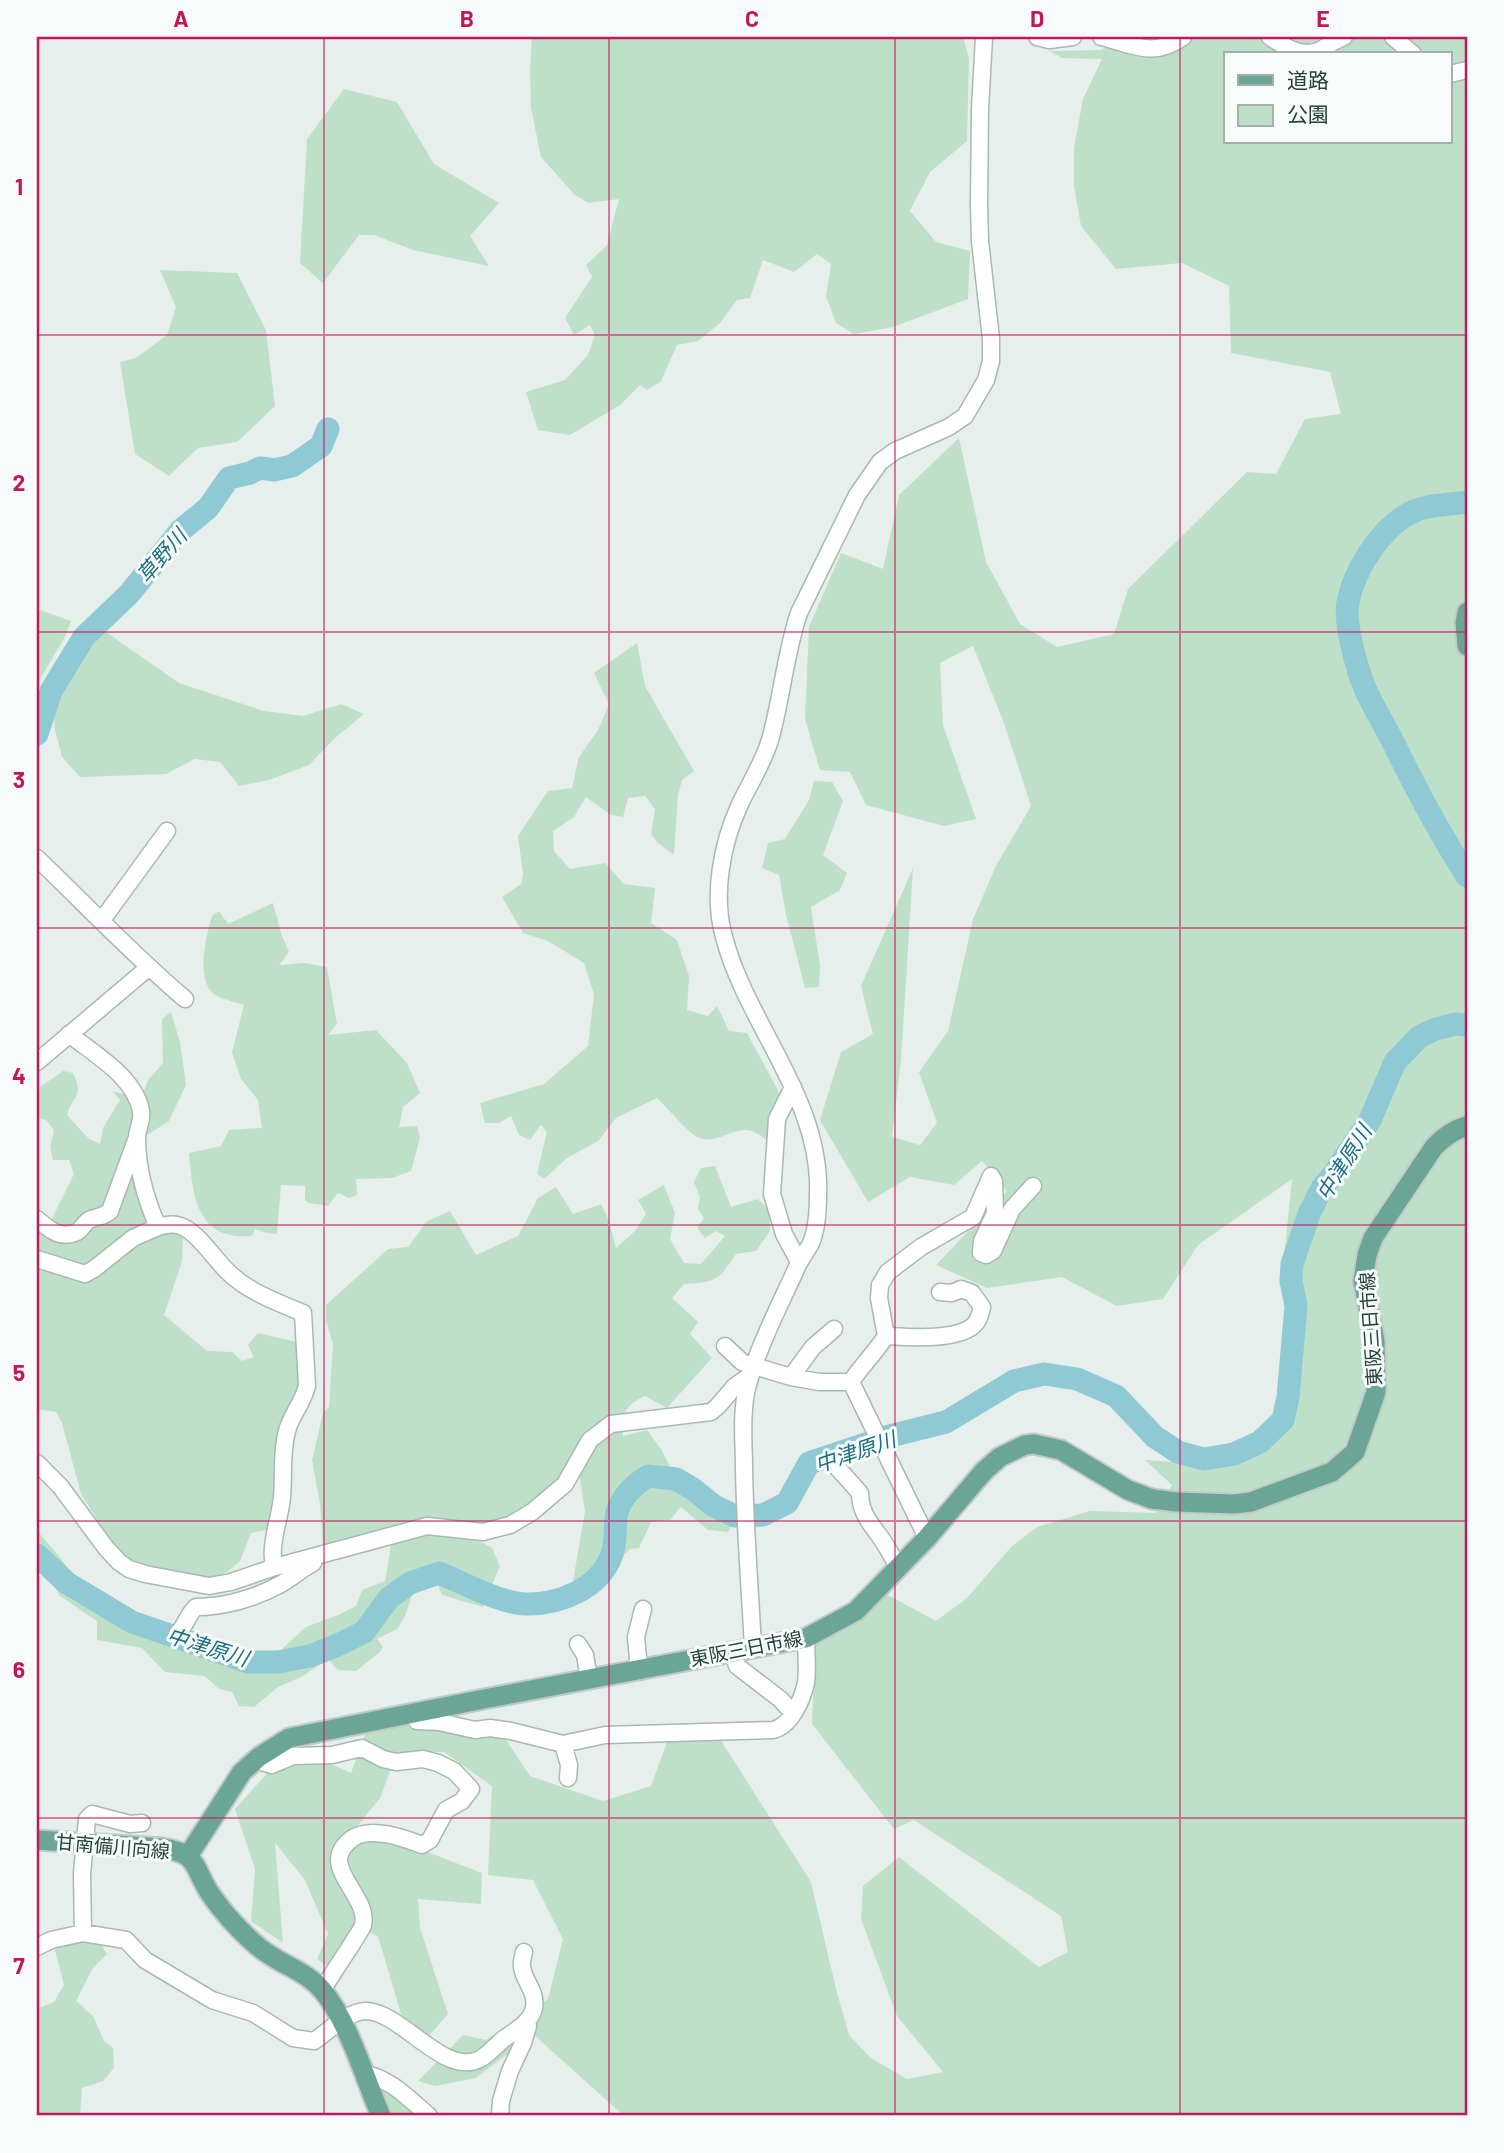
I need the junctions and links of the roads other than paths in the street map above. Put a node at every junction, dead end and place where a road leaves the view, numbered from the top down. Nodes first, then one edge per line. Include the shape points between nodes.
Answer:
1 (984, 37) edge
2 (1037, 37) edge
3 (1073, 37) edge
4 (1101, 37) edge
5 (1183, 37) edge
6 (1270, 37) edge
7 (1344, 37) edge
8 (1393, 37) edge
9 (1301, 52) edge
10 (1314, 52) edge
11 (1411, 52) edge
12 (1467, 612) edge
13 (1467, 646) edge
14 (167, 831) dead end
15 (37, 858) edge
16 (102, 920) junction
17 (148, 968) junction
18 (185, 999) dead end
19 (69, 1034) junction
20 (37, 1062) edge
21 (793, 1087) junction
22 (1467, 1126) edge
23 (137, 1137) junction
24 (1032, 1186) dead end
25 (37, 1219) edge
26 (158, 1227) junction
27 (37, 1259) edge
28 (799, 1262) junction
29 (940, 1292) dead end
30 (834, 1329) dead end
31 (886, 1336) junction
32 (725, 1346) dead end
33 (752, 1371) junction
34 (791, 1377) junction
35 (850, 1382) junction
36 (37, 1463) edge
37 (835, 1465) dead end
38 (852, 1518) dead end
39 (873, 1528) junction
40 (928, 1538) junction
41 (316, 1556) junction
42 (274, 1567) junction
43 (899, 1568) junction
44 (643, 1609) dead end
45 (177, 1634) dead end
46 (806, 1638) junction
47 (578, 1644) dead end
48 (743, 1650) junction
49 (639, 1669) junction
50 (589, 1678) junction
51 (413, 1712) junction
52 (793, 1713) junction
53 (563, 1744) junction
54 (259, 1757) junction
55 (568, 1778) dead end
56 (142, 1823) dead end
57 (37, 1840) edge
58 (84, 1843) junction
59 (188, 1856) junction
60 (83, 1933) junction
61 (37, 1947) edge
62 (524, 1952) dead end
63 (322, 1990) junction
64 (342, 2022) junction
65 (524, 2023) junction
66 (363, 2073) junction
67 (381, 2116) edge
68 (429, 2116) edge
69 (500, 2116) edge

1 - 21 street via 979,205 991,339 986,380 965,416 895,451 880,462 857,495 799,613 770,738 726,846 718,902 723,936
2 - 3 street
4 - 5 street via 1139,49 1165,47
6 - 9 street
7 - 10 street
8 - 11 street
12 - 13 main road
14 - 16 street
15 - 16 street
16 - 17 street
17 - 18 street
17 - 19 street
19 - 20 street
19 - 23 street via 131,1087 142,1113
21 - 28 street via 818,1171 815,1230
21 - 28 street via 777,1119 772,1194 784,1234
22 - 40 main road, 東阪三日市線 via 1434,1147 1373,1238 1363,1281 1375,1341 1376,1392 1355,1452 1341,1466 1251,1502 1177,1502 1128,1490 1061,1450 1025,1445 984,1471
23 - 25 street via 107,1215 64,1235
23 - 26 street via 144,1190
24 - 31 street via 1012,1209 993,1251 981,1253 995,1213 991,1176 973,1217 888,1272 879,1298
26 - 27 street via 133,1238 85,1274
26 - 42 street via 181,1225 229,1273 262,1296 303,1313 307,1386 287,1430
28 - 33 street
29 - 31 street via 961,1289 972,1293 982,1307 979,1319 960,1333
30 - 34 street via 813,1346
31 - 35 street
32 - 33 street
33 - 34 street
33 - 41 street via 711,1412 611,1424 590,1440 565,1484 510,1525 483,1532 427,1526
33 - 48 street via 743,1413 747,1536
34 - 35 street
35 - 40 street
36 - 42 street via 106,1548 129,1569 209,1586
37 - 39 street via 860,1493 862,1509
38 - 39 street
39 - 43 street
40 - 43 main road, 東阪三日市線
41 - 42 street
41 - 45 street via 316,1561 276,1587 228,1604 196,1607
43 - 46 main road, 東阪三日市線 via 856,1611
44 - 49 street via 636,1637
46 - 48 main road, 東阪三日市線
46 - 52 street via 806,1684
47 - 50 street
48 - 49 main road, 東阪三日市線
48 - 52 street via 737,1666
49 - 50 main road, 東阪三日市線
50 - 51 main road, 東阪三日市線
51 - 53 street via 417,1721 424,1723 511,1731
51 - 54 main road, 東阪三日市線 via 289,1738
52 - 53 street via 782,1728 773,1730 605,1735
53 - 55 street
54 - 59 main road, 東阪三日市線 via 242,1772
54 - 63 street via 272,1765 293,1756 362,1748 396,1762 438,1762 471,1788 462,1801 446,1810 430,1840 422,1845 384,1834 358,1835 345,1844 339,1858 341,1875 363,1911 363,1926
56 - 58 street via 130,1825 92,1814
57 - 58 main road, 甘南備川向線
58 - 59 main road, 甘南備川向線 via 170,1849
58 - 60 street
59 - 63 main road via 210,1893 244,1934
60 - 61 street
60 - 64 street via 126,1940 145,1960 212,2000 253,2013 293,2038 314,2041
62 - 65 street via 521,1965 534,1997 534,2010
63 - 64 main road
64 - 65 street via 362,2011 382,2014 436,2052 467,2061 479,2060
64 - 66 main road
65 - 69 street via 528,2025 510,2071
66 - 67 main road
66 - 68 street via 391,2084

